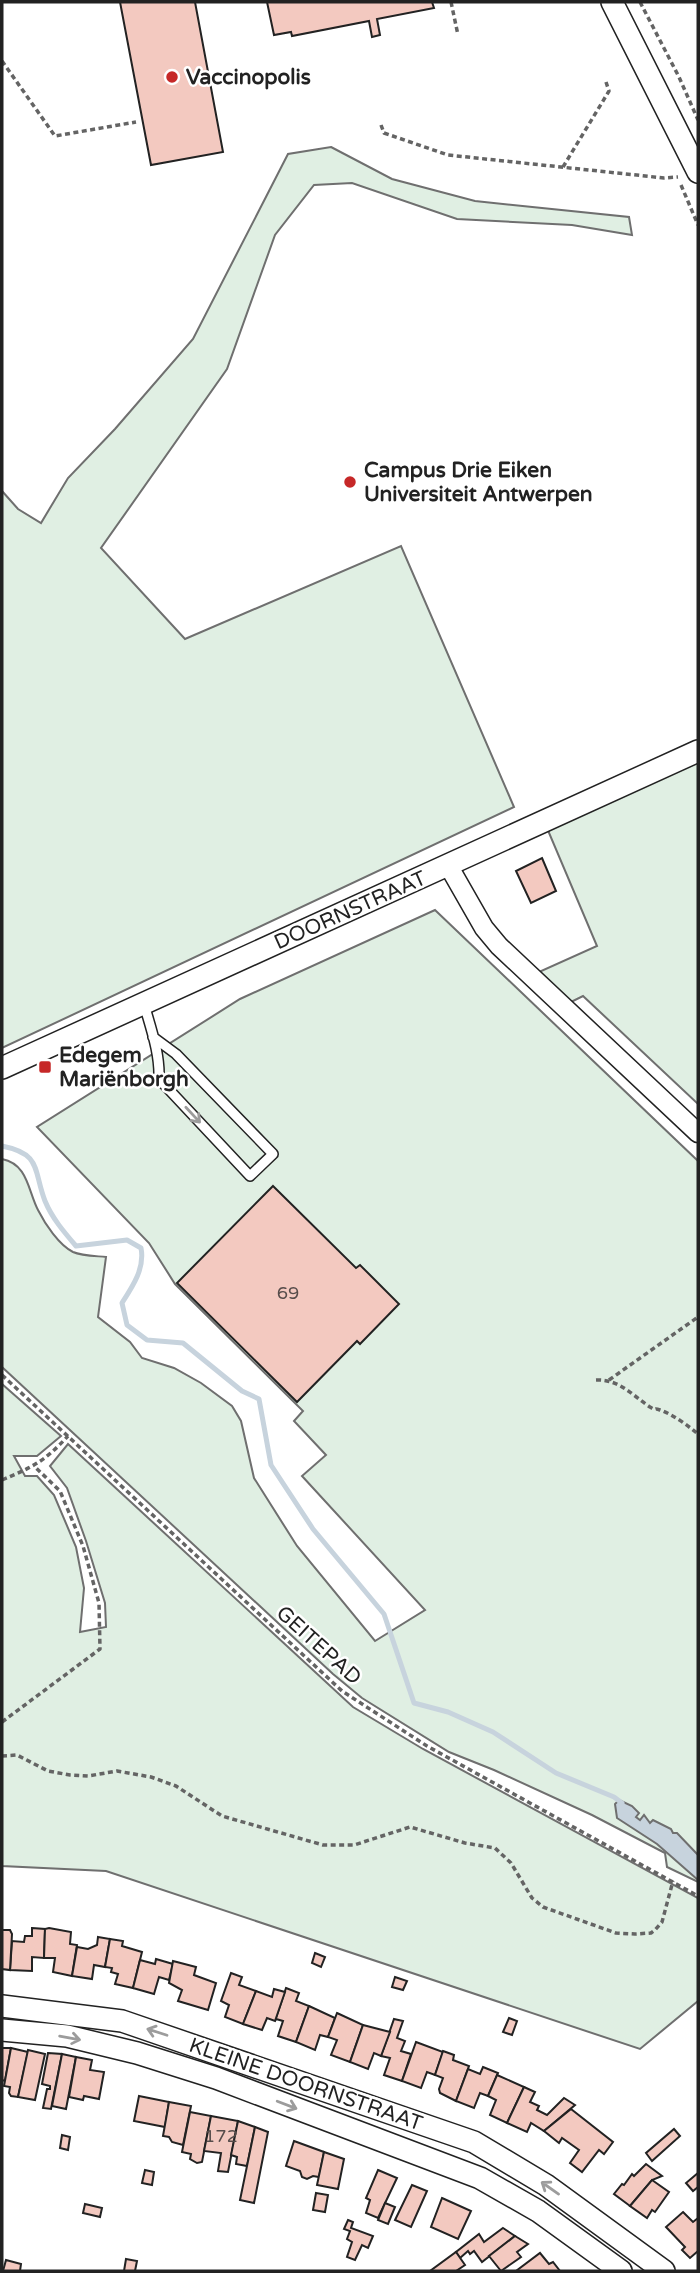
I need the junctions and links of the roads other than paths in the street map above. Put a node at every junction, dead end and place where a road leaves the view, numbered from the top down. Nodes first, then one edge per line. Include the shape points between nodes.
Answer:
1 (612, 2) edge
2 (688, 175) edge
3 (698, 751) edge
4 (448, 865) junction
5 (144, 1004) junction
6 (153, 1037) junction
7 (2, 1068) edge
8 (698, 1133) edge
9 (2, 2006) edge
10 (2, 2030) edge
11 (590, 2217) junction
12 (574, 2237) junction
13 (621, 2271) edge
14 (664, 2271) edge

1 - 2 street
3 - 4 street, DOORNSTRAAT
4 - 5 street, DOORNSTRAAT
4 - 8 street via 499,946
5 - 6 lane
5 - 7 street, DOORNSTRAAT
6 -> 6 lane via 159,1079 250,1175 273,1154 176,1054
11 -> 9 street, KLEINE DOORNSTRAAT via 530,2175 452,2134 122,2021
10 -> 12 street, KLEINE DOORNSTRAAT via 67,2036 216,2078 480,2178
11 - 12 street
11 - 14 street, KLEINE DOORNSTRAAT
12 - 13 street, KLEINE DOORNSTRAAT

